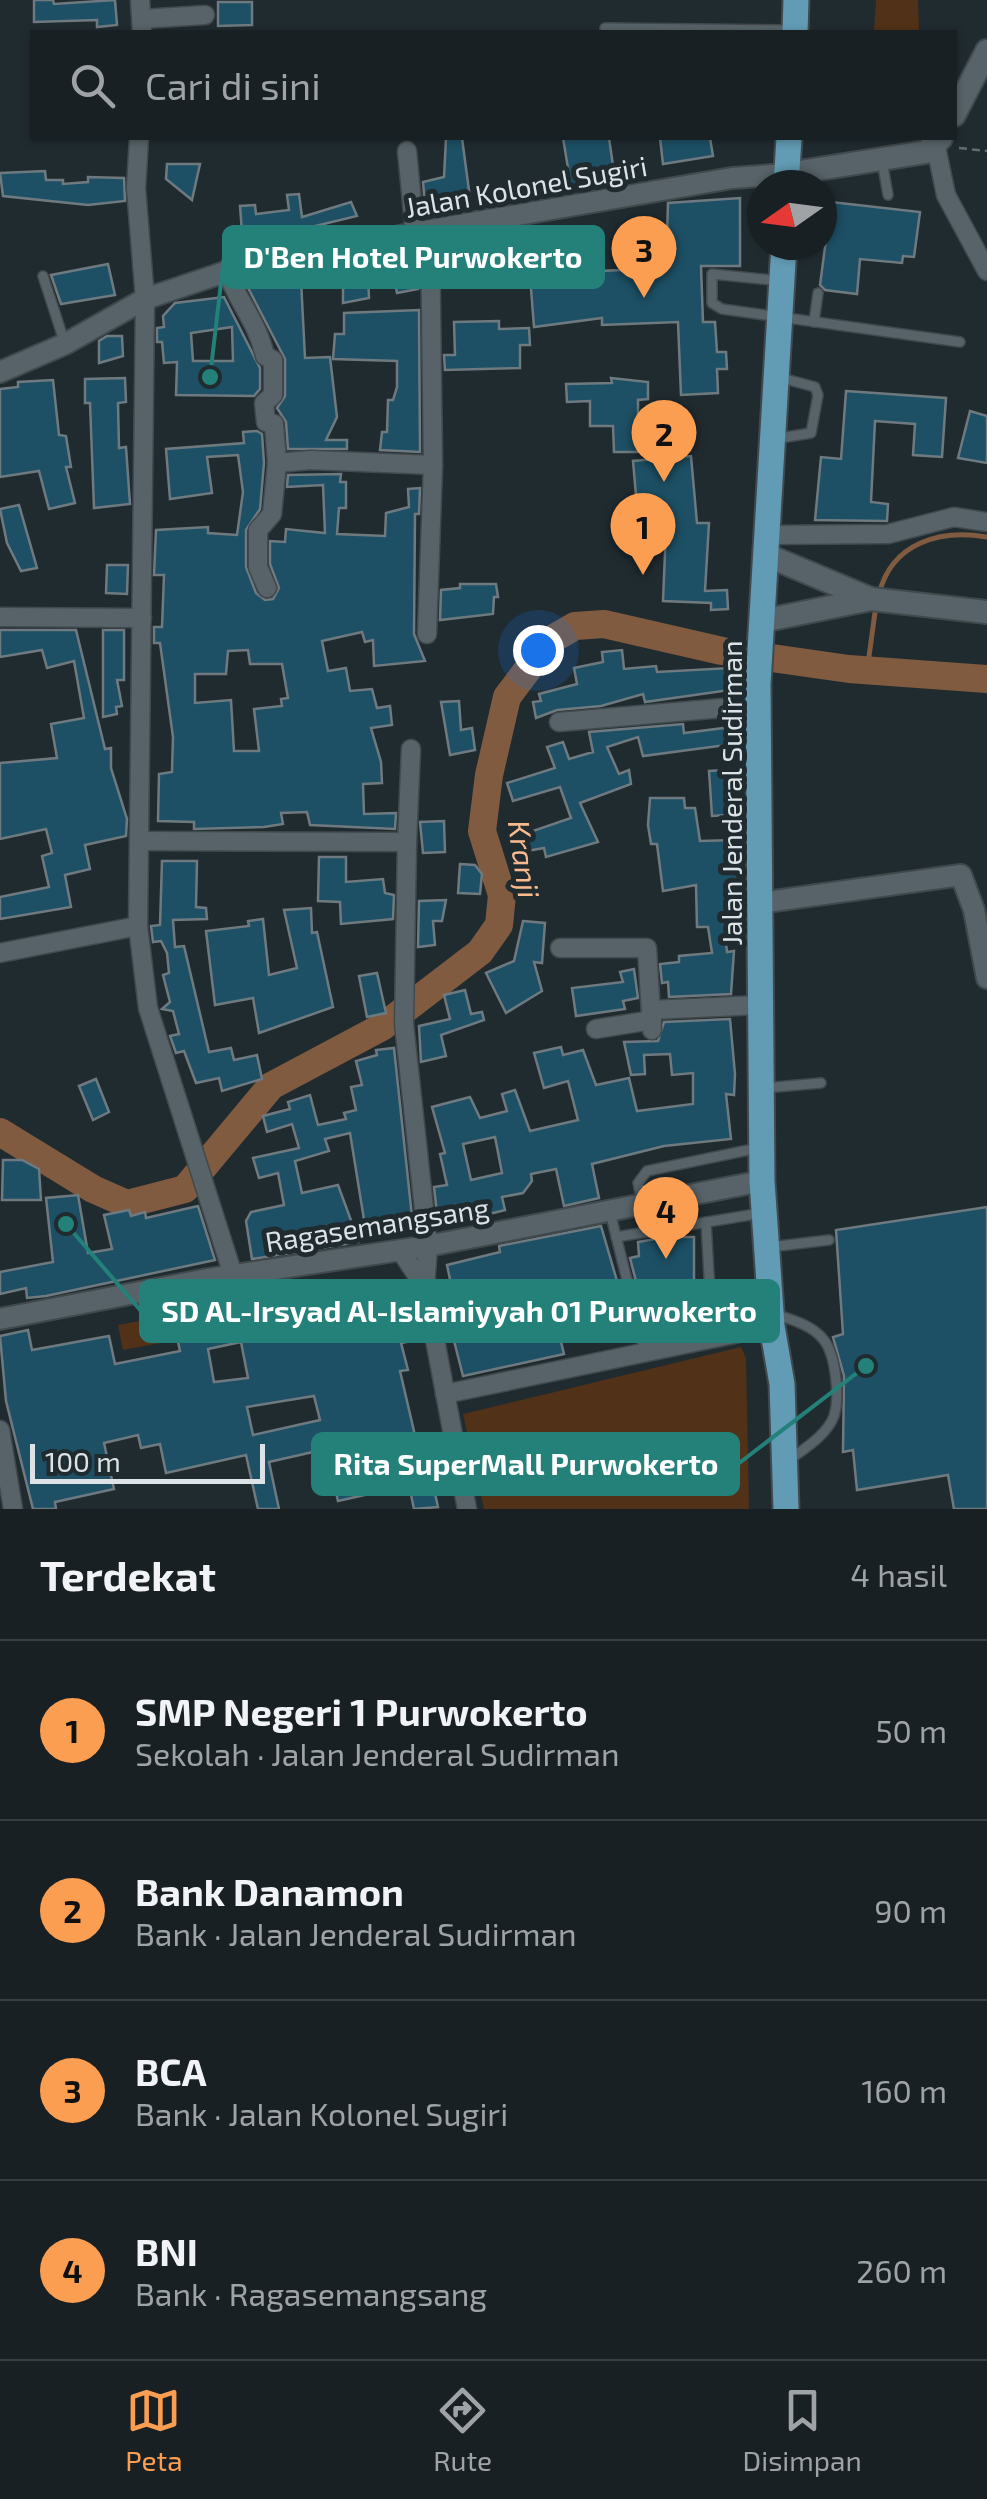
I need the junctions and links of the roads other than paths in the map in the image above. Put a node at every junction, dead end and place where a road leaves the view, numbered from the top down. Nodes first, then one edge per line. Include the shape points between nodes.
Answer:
1 (796, 0) edge
2 (205, 15) dead end
3 (142, 17) edge
4 (605, 28) dead end
5 (700, 30) edge
6 (795, 30) edge
7 (987, 51) edge
8 (957, 109) edge
9 (140, 140) edge
10 (790, 140) edge
11 (938, 142) edge
12 (407, 151) dead end
13 (882, 158) junction
14 (788, 170) edge
15 (828, 170) edge
16 (747, 178) edge
17 (888, 195) dead end
18 (422, 231) junction
19 (783, 260) edge
20 (227, 272) junction
21 (987, 272) edge
22 (43, 276) dead end
23 (782, 281) junction
24 (818, 293) dead end
25 (145, 299) junction
26 (780, 316) junction
27 (814, 322) junction
28 (960, 342) dead end
29 (65, 344) junction
30 (0, 372) edge
31 (776, 377) junction
32 (772, 440) junction
33 (276, 463) junction
34 (433, 465) junction
35 (987, 522) edge
36 (766, 545) junction
37 (268, 588) dead end
38 (879, 600) junction
39 (142, 608) junction
40 (987, 612) edge
41 (0, 617) edge
42 (762, 627) junction
43 (427, 634) dead end
44 (758, 694) junction
45 (559, 722) dead end
46 (411, 749) dead end
47 (140, 840) junction
48 (407, 842) junction
49 (759, 903) junction
50 (138, 926) junction
51 (560, 948) dead end
52 (0, 953) edge
53 (987, 978) edge
54 (760, 1005) junction
55 (652, 1020) junction
56 (596, 1028) dead end
57 (821, 1083) dead end
58 (762, 1088) junction
59 (762, 1148) junction
60 (762, 1181) junction
61 (642, 1205) junction
62 (610, 1212) junction
63 (765, 1212) junction
64 (706, 1222) junction
65 (616, 1236) junction
66 (829, 1240) dead end
67 (428, 1246) junction
68 (768, 1247) junction
69 (400, 1250) junction
70 (233, 1275) junction
71 (425, 1287) junction
72 (711, 1311) junction
73 (0, 1319) edge
74 (772, 1320) junction
75 (639, 1326) junction
76 (645, 1352) junction
77 (445, 1394) junction
78 (0, 1430) edge
79 (784, 1464) junction
80 (14, 1509) edge
81 (467, 1509) edge
82 (769, 1509) edge
83 (786, 1509) edge

1 - 6 main road
2 - 3 street
4 - 5 lane
7 - 8 main road
9 - 25 street via 136,188
10 - 14 main road
11 - 13 main road
11 - 21 street via 946,195
12 - 18 street
13 - 15 main road
13 - 17 lane
16 - 18 street, Jalan Kolonel Sugiri
18 - 20 street, Jalan Kolonel Sugiri
18 - 34 street
19 - 23 main road, Jalan Jenderal Sudirman
20 - 25 street, Jalan Kolonel Sugiri
20 - 33 street via 256,322 265,356 273,360 274,395 264,403 266,422 274,424
22 - 29 lane
23 - 26 main road, Jalan Jenderal Sudirman
23 - 26 lane via 718,272 708,280 712,303 722,309
24 - 27 lane
25 - 29 street, Jalan Kolonel Sugiri
25 - 39 street
26 - 27 lane
26 - 31 main road, Jalan Jenderal Sudirman
27 - 28 lane
29 - 30 street, Jalan Kolonel Sugiri
31 - 32 main road, Jalan Jenderal Sudirman
31 - 32 lane via 815,387 818,395 812,434
32 - 36 main road, Jalan Jenderal Sudirman
33 - 34 street
33 - 37 street via 272,514 258,530 258,566
34 - 43 street
35 - 36 street via 954,517 888,534
36 - 38 main road
36 - 42 main road, Jalan Jenderal Sudirman
38 - 40 main road
38 - 42 main road
39 - 41 street
39 - 47 street
42 - 44 main road, Jalan Jenderal Sudirman
44 - 45 street
44 - 49 main road, Jalan Jenderal Sudirman
46 - 48 street
47 - 48 street
47 - 50 street
48 - 67 street via 404,1024
49 - 53 street via 960,875
49 - 54 main road, Jalan Jenderal Sudirman
50 - 52 street
50 - 70 street via 148,1008
51 - 55 street via 647,948
54 - 55 street
54 - 58 main road, Jalan Jenderal Sudirman
55 - 56 street
57 - 58 lane
58 - 59 main road, Jalan Jenderal Sudirman
59 - 60 main road, Jalan Jenderal Sudirman
59 - 61 lane via 647,1172 638,1184
60 - 61 street, Ragasemangsang
60 - 63 main road, Jalan Jenderal Sudirman
61 - 62 street, Ragasemangsang
62 - 65 lane
62 - 67 street, Ragasemangsang
63 - 64 lane
63 - 68 main road, Jalan Jenderal Sudirman
64 - 65 lane
64 - 72 lane
65 - 75 lane
66 - 68 lane
67 - 69 street, Ragasemangsang
67 - 71 street
68 - 74 main road, Jalan Jenderal Sudirman
69 - 70 street, Ragasemangsang
69 - 71 street
70 - 73 street, Ragasemangsang
71 - 77 street
72 - 74 lane
72 - 75 lane
74 - 76 street
74 - 79 main road, Jalan Jenderal Sudirman
74 - 79 lane via 802,1323 825,1340 834,1373 834,1418
74 - 82 main road, Jalan Jenderal Sudirman via 766,1361
75 - 76 lane
76 - 77 street
77 - 81 street
78 - 80 street
79 - 83 main road, Jalan Jenderal Sudirman

